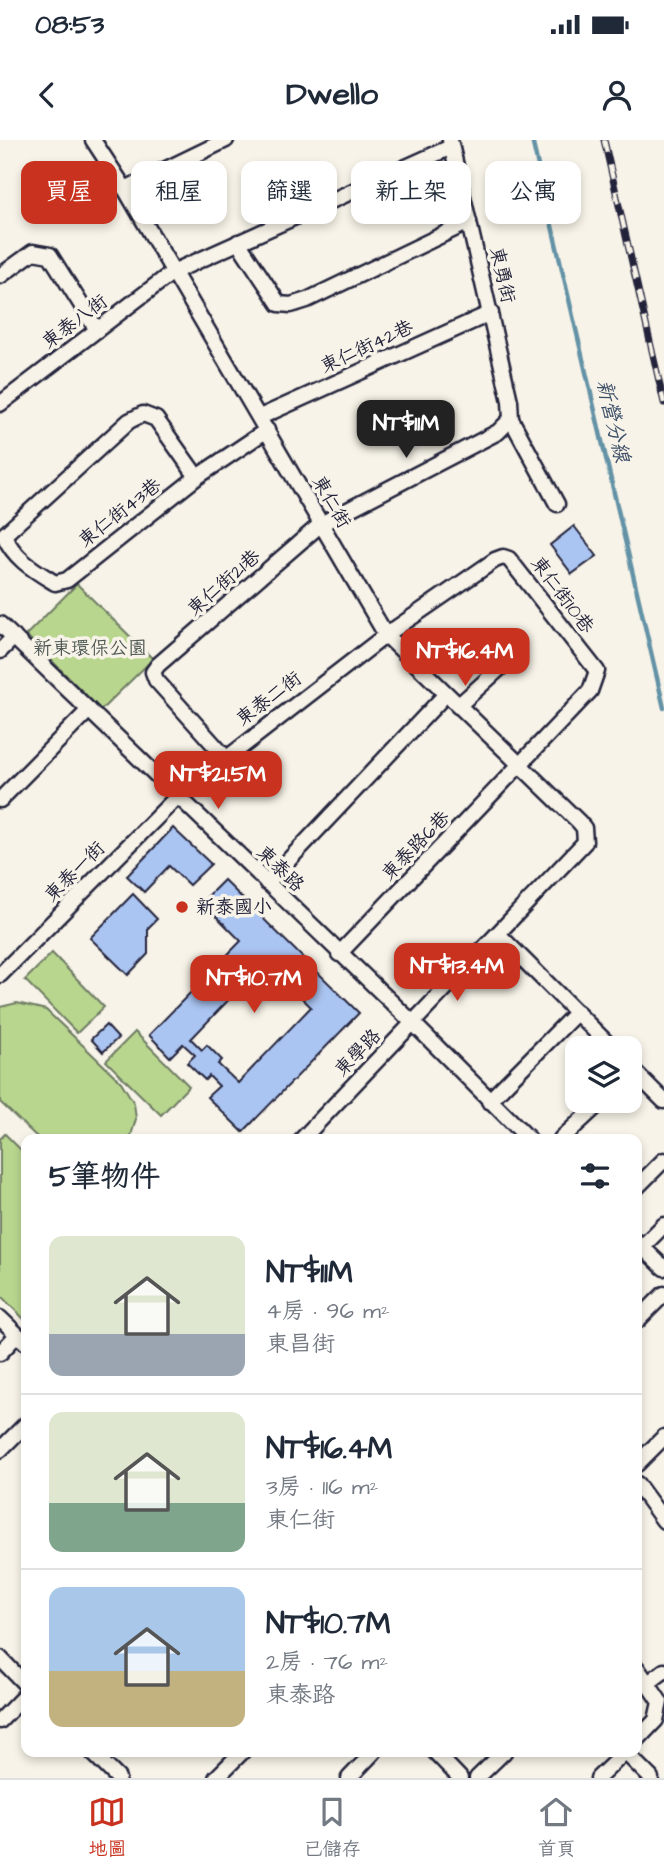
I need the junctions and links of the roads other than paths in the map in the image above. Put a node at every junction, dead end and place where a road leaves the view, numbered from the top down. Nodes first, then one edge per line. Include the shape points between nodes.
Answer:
1 (93, 140) edge
2 (226, 140) edge
3 (451, 144) edge
4 (125, 189) junction
5 (465, 224) edge
6 (469, 224) edge
7 (238, 242) junction
8 (173, 272) junction
9 (0, 276) edge
10 (491, 313) junction
11 (97, 330) junction
12 (0, 404) edge
13 (511, 419) junction
14 (263, 424) junction
15 (197, 477) junction
16 (556, 504) dead end
17 (321, 524) junction
18 (0, 624) edge
19 (386, 635) junction
20 (14, 637) junction
21 (0, 651) edge
22 (511, 658) dead end
23 (597, 671) joint
24 (446, 694) junction
25 (458, 706) junction
26 (89, 709) junction
27 (225, 757) junction
28 (520, 765) junction
29 (178, 796) junction
30 (0, 800) edge
31 (585, 842) joint
32 (267, 883) junction
33 (499, 935) junction
34 (339, 954) junction
35 (0, 975) edge
36 (577, 1012) junction
37 (413, 1023) junction
38 (600, 1036) edge
39 (642, 1080) edge
40 (489, 1101) junction
41 (664, 1101) edge
42 (589, 1113) edge
43 (307, 1134) edge
44 (524, 1134) edge
45 (566, 1134) edge
46 (664, 1160) edge
47 (642, 1182) edge
48 (664, 1225) edge
49 (642, 1243) edge
50 (642, 1247) edge
51 (664, 1268) edge
52 (664, 1294) edge
53 (642, 1316) edge
54 (0, 1318) edge
55 (21, 1338) edge
56 (21, 1340) edge
57 (0, 1353) edge
58 (21, 1429) edge
59 (664, 1437) edge
60 (0, 1450) edge
61 (642, 1459) edge
62 (642, 1491) edge
63 (664, 1521) edge
64 (0, 1658) edge
65 (664, 1671) edge
66 (642, 1675) edge
67 (21, 1680) edge
68 (648, 1683) junction
69 (21, 1699) edge
70 (0, 1721) edge
71 (642, 1735) edge
72 (98, 1757) edge
73 (237, 1757) edge
74 (369, 1757) edge
75 (440, 1757) edge
76 (498, 1757) edge
77 (620, 1757) edge
78 (630, 1757) edge
79 (118, 1778) edge
80 (216, 1778) edge
81 (349, 1778) edge
82 (460, 1778) edge
83 (477, 1778) edge
84 (598, 1778) edge
85 (651, 1778) edge

1 - 4 street, 東仁街
2 - 4 street
3 - 7 street, 東泰八街
4 - 8 street, 東仁街
5 - 7 street via 290,306 279,304 271,295
6 - 10 street, 東勇街
7 - 8 street, 東泰八街
8 - 11 street, 東泰八街
8 - 14 street, 東仁街
9 - 11 street via 33,252 50,255
10 - 13 street, 東勇街
10 - 14 street, 東仁街42巷
11 - 12 street, 東泰八街
13 - 16 street
13 - 17 street, 東仁街21巷 via 498,432
14 - 15 street, 東仁街43巷
14 - 17 street, 東仁街
15 - 15 street, 東仁街43巷 via 67,580 55,583 27,566 10,549 4,535 129,421 143,414 156,419
17 - 19 street, 東仁街
17 - 27 street, 東仁街21巷 via 153,672
18 - 20 street, 東泰路
19 - 23 street, 東仁街10巷 via 503,557 515,563
19 - 24 street, 東仁街
19 - 27 street, 東泰二街
20 - 21 street
20 - 26 street, 東泰路
22 - 25 street
23 - 28 street, 東泰路6巷 via 590,691
24 - 25 street, 東仁街
24 - 32 street
25 - 28 street, 東仁街
26 - 29 street, 東泰路
26 - 30 street
27 - 29 street, 東泰二街
28 - 31 street, 東仁街 via 579,822
28 - 34 street, 東泰路6巷
29 - 32 street, 東泰路
29 - 35 street, 東泰一街
31 - 33 street, 東學路
32 - 34 street, 東泰路
33 - 36 street
33 - 37 street, 東學路
34 - 37 street, 東泰路
36 - 38 street
36 - 40 street
37 - 40 street, 東泰路
37 - 43 street, 東學路
39 - 41 street
40 - 44 street, 東泰路
42 - 45 street
46 - 47 street
48 - 49 street
50 - 51 street
52 - 53 street
54 - 55 street
56 - 57 street
58 - 60 street
59 - 61 street
62 - 63 street
64 - 67 street
65 - 68 street
66 - 68 street
68 - 71 street via 660,1702 659,1711
69 - 70 street
72 - 79 street
73 - 80 street
74 - 81 street
75 - 82 street
76 - 83 street
77 - 84 street
78 - 85 street

